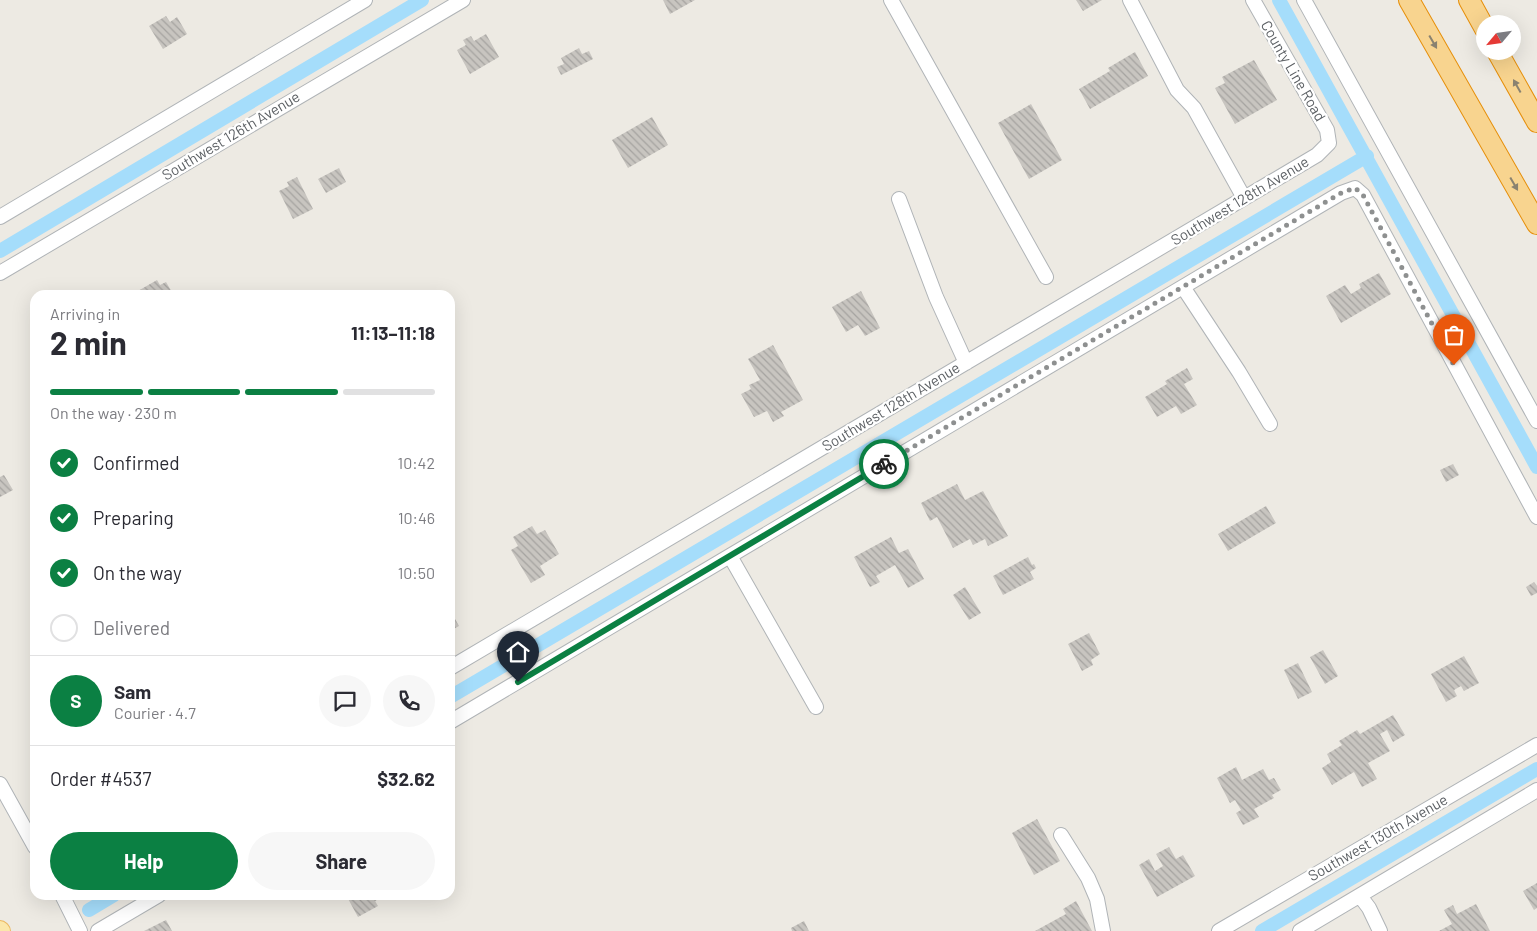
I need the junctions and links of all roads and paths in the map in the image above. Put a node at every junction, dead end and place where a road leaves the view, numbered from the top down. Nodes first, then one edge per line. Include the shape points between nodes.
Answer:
1 (366, 0) edge
2 (463, 0) edge
3 (891, 0) edge
4 (1130, 0) edge
5 (1253, 0) edge
6 (1304, 0) edge
7 (1409, 0) edge
8 (1469, 0) edge
9 (1477, 15) edge
10 (1502, 60) edge
11 (1537, 122) edge
12 (1329, 143) joint
13 (1244, 198) junction
14 (899, 199) dead end
15 (0, 217) edge
16 (1537, 224) edge
17 (0, 273) edge
18 (1046, 277) dead end
19 (1183, 287) junction
20 (966, 363) junction
21 (1537, 421) edge
22 (1270, 424) dead end
23 (1537, 517) edge
24 (730, 556) junction
25 (455, 665) edge
26 (816, 707) dead end
27 (455, 719) edge
28 (1537, 745) edge
29 (0, 784) edge
30 (1537, 790) edge
31 (1061, 835) dead end
32 (30, 838) edge
33 (1360, 896) junction
34 (65, 900) edge
35 (150, 900) edge
36 (80, 931) edge
37 (98, 931) edge
38 (1104, 931) edge
39 (1219, 931) edge
40 (1300, 931) edge
41 (1380, 931) edge

1 - 15 street
2 - 17 street, Southwest 126th Avenue
3 - 18 street
4 - 13 street via 1177,90 1194,108
5 - 12 street, County Line Road via 1327,130
6 - 21 street
7 -> 16 highway
8 - 9 highway
11 -> 10 highway
12 - 13 street, Southwest 128th Avenue via 1317,155
13 - 20 street, Southwest 128th Avenue
14 - 20 street via 936,297
19 - 22 street
19 - 23 street via 1341,193 1355,188 1363,195
19 - 24 street
20 - 25 street, Southwest 128th Avenue
24 - 26 street
24 - 27 street
28 - 39 street, Southwest 130th Avenue
29 - 32 street
30 - 33 street
31 - 38 street via 1088,878 1097,899
33 - 40 street
33 - 41 street
34 - 36 street
35 - 37 street

